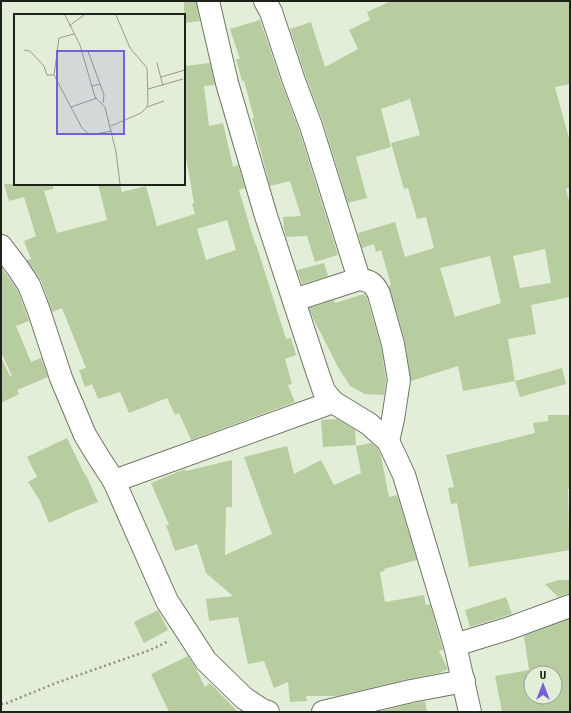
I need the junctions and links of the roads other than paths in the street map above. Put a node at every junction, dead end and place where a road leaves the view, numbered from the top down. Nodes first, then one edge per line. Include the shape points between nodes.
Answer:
1 (208, 1) edge
2 (265, 1) edge
3 (1, 246) edge
4 (359, 279) junction
5 (294, 300) junction
6 (333, 402) junction
7 (388, 440) junction
8 (114, 481) junction
9 (570, 606) edge
10 (455, 645) junction
11 (464, 681) junction
12 (268, 712) edge
13 (323, 712) edge
14 (470, 712) edge

1 - 5 street via 227,83
2 - 4 street via 311,126
3 - 8 street via 28,285 61,378 85,435
4 - 5 street
4 - 7 street via 369,281 376,287 393,344 399,380
5 - 6 street via 324,391
6 - 7 street via 369,424
6 - 8 street
7 - 10 street via 404,475
8 - 12 street via 167,601 206,661 244,698
9 - 10 street
10 - 11 street
11 - 13 street
11 - 14 street

